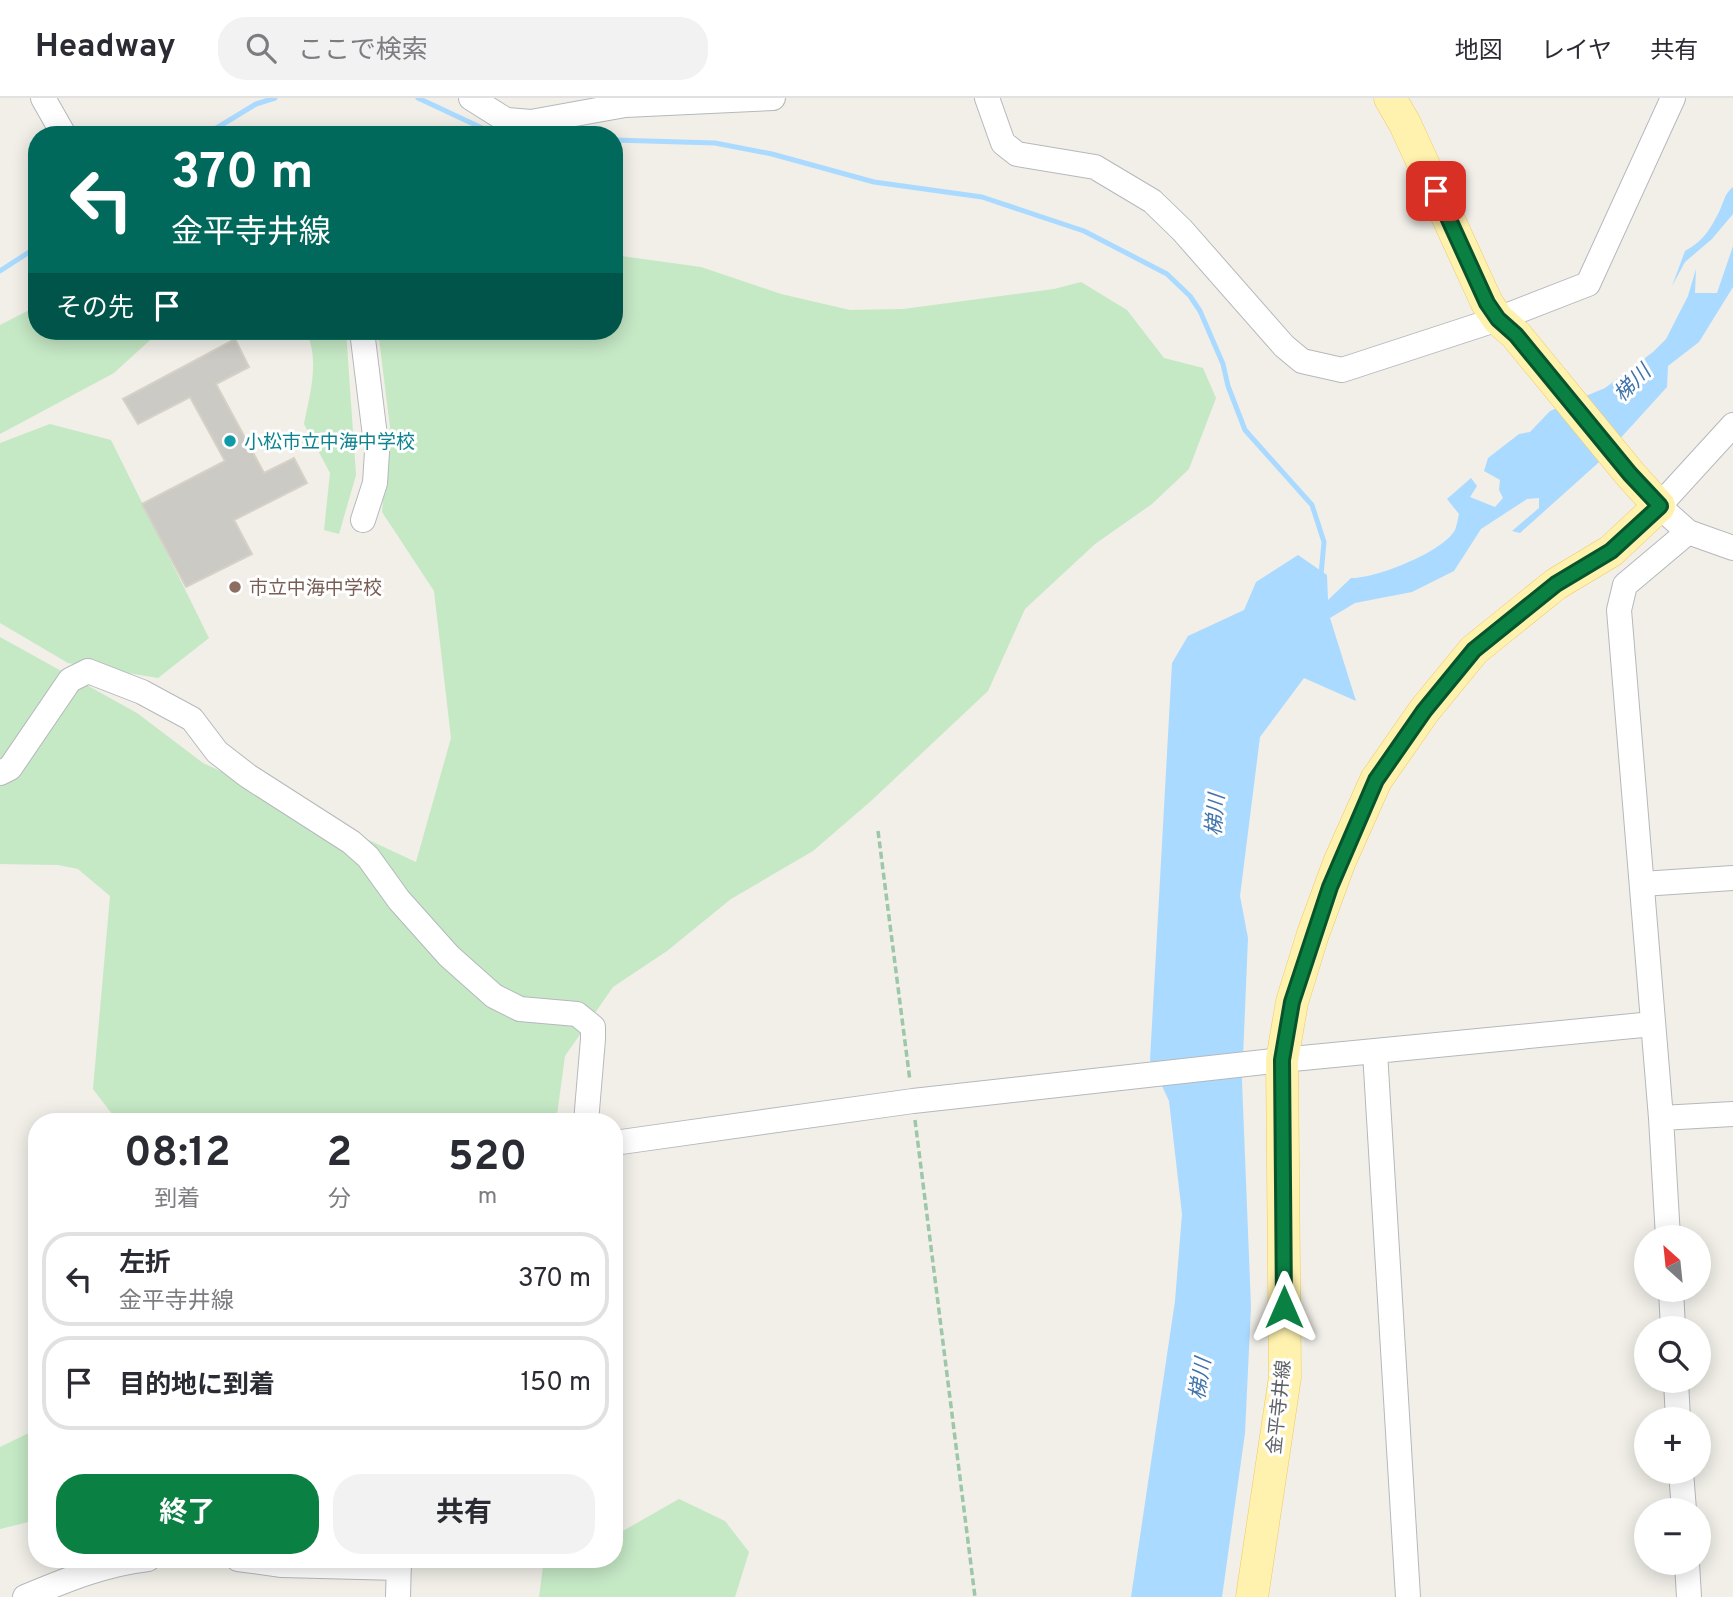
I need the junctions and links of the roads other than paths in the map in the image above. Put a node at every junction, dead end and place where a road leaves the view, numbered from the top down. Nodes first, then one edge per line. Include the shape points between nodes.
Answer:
1 (43, 98) edge
2 (471, 98) edge
3 (774, 98) edge
4 (987, 98) edge
5 (1390, 98) edge
6 (1673, 98) edge
7 (624, 102) edge
8 (59, 126) edge
9 (1507, 327) junction
10 (363, 340) edge
11 (1733, 425) edge
12 (1660, 506) junction
13 (363, 520) dead end
14 (1688, 532) junction
15 (1733, 548) edge
16 (0, 773) edge
17 (1733, 878) edge
18 (1642, 884) junction
19 (1653, 1024) junction
20 (1375, 1052) junction
21 (1267, 1062) junction
22 (587, 1113) edge
23 (1733, 1114) edge
24 (1661, 1118) junction
25 (623, 1142) edge
26 (1667, 1225) edge
27 (98, 1568) edge
28 (399, 1568) edge
29 (1688, 1575) edge
30 (25, 1597) edge
31 (398, 1597) edge
32 (1252, 1597) edge
33 (1408, 1597) edge
34 (1689, 1597) edge

1 - 8 street
2 - 7 street via 506,120 531,122
3 - 7 street
4 - 9 street via 1003,143 1017,154 1095,167 1152,201 1302,361 1342,370
5 - 9 main road via 1487,303
6 - 9 street via 1588,284
9 - 12 main road
10 - 13 street via 377,452 375,483
11 - 12 street
12 - 14 street
12 - 21 main road, 金平寺井線 via 1611,551 1556,584 1474,650 1424,711 1376,780 1339,863
14 - 15 street
14 - 18 street via 1625,585 1619,610
16 - 22 street via 10,768 70,680 88,671 142,692 192,719 218,752 248,776 368,857 449,956 494,996 520,1009 577,1014 586,1020 593,1027
17 - 18 street
18 - 19 street
19 - 20 street
19 - 24 street
20 - 21 street
20 - 33 street
21 - 25 street via 913,1101
21 - 32 main road, 金平寺井線 via 1285,1377
23 - 24 street
24 - 26 street
27 - 30 street
28 - 31 street
29 - 34 street

